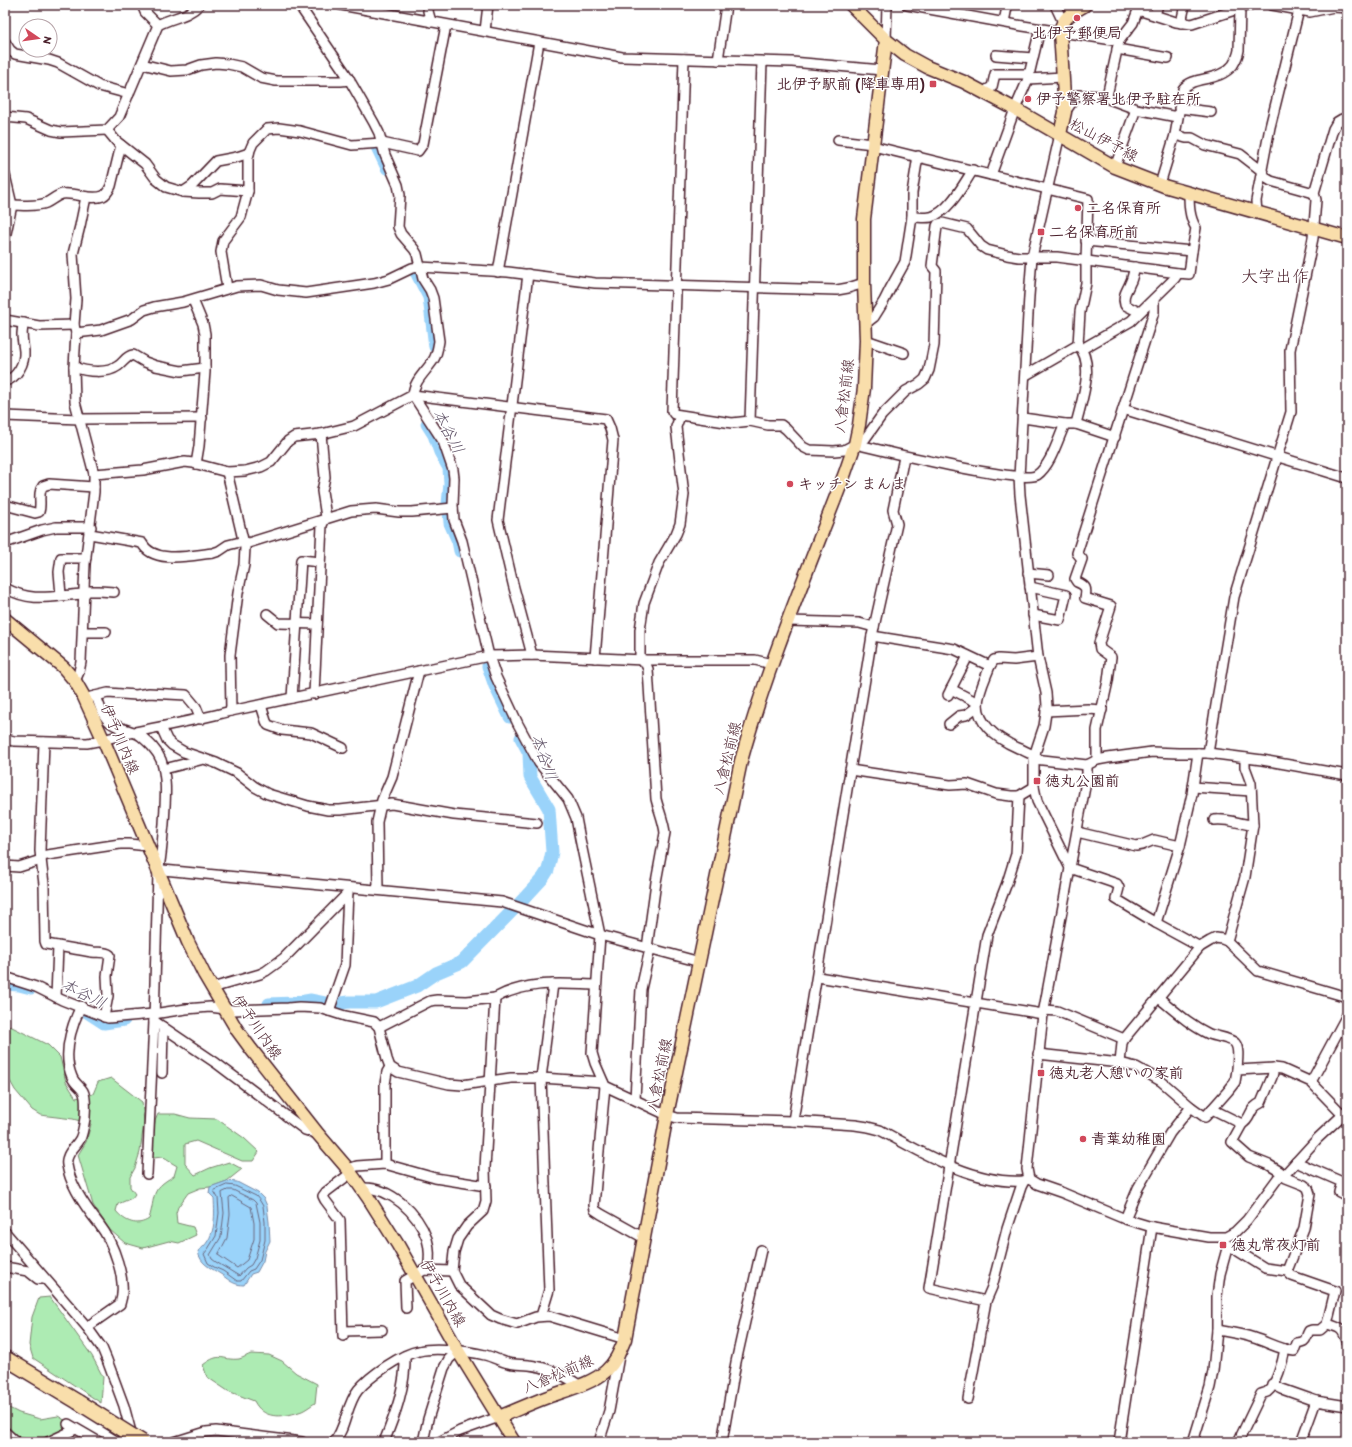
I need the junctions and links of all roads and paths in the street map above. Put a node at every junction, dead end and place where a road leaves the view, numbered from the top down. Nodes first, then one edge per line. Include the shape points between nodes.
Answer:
1 (142, 5) edge
2 (199, 5) edge
3 (299, 5) edge
4 (341, 5) edge
5 (429, 5) edge
6 (488, 5) edge
7 (726, 5) edge
8 (851, 5) edge
9 (886, 5) edge
10 (907, 5) edge
11 (1055, 5) edge
12 (1084, 5) edge
13 (1158, 5) edge
14 (1185, 5) edge
15 (1250, 5) edge
16 (1272, 5) edge
17 (1007, 7) dead end
18 (1139, 7) edge
19 (1240, 7) junction
20 (1347, 8) edge
21 (1299, 10) junction
22 (1155, 15) junction
23 (430, 22) junction
24 (1004, 22) junction
25 (1181, 23) junction
26 (158, 25) junction
27 (446, 25) junction
28 (1062, 27) junction
29 (1040, 29) junction
30 (485, 31) junction
31 (886, 40) junction
32 (5, 42) edge
33 (539, 42) junction
34 (1118, 45) junction
35 (996, 55) dead end
36 (1154, 55) junction
37 (1033, 58) junction
38 (1168, 58) dead end
39 (684, 59) junction
40 (718, 60) junction
41 (762, 62) junction
42 (142, 64) junction
43 (1153, 65) dead end
44 (882, 70) junction
45 (1029, 76) junction
46 (1063, 77) junction
47 (350, 80) junction
48 (129, 94) junction
49 (987, 95) junction
50 (1107, 96) junction
51 (1015, 109) junction
52 (1136, 109) junction
53 (1065, 112) junction
54 (1211, 112) dead end
55 (1178, 113) junction
56 (5, 117) edge
57 (1346, 119) edge
58 (107, 130) junction
59 (1060, 134) junction
60 (1175, 135) junction
61 (838, 140) dead end
62 (382, 144) junction
63 (121, 145) junction
64 (873, 145) junction
65 (249, 153) junction
66 (918, 156) junction
67 (1115, 167) junction
68 (973, 170) junction
69 (1262, 171) junction
70 (5, 175) edge
71 (991, 175) junction
72 (1160, 184) junction
73 (1047, 189) junction
74 (248, 191) junction
75 (183, 192) junction
76 (1189, 192) junction
77 (1314, 193) junction
78 (86, 197) junction
79 (12, 205) junction
80 (1256, 212) junction
81 (912, 217) junction
82 (931, 217) junction
83 (938, 224) junction
84 (1313, 228) junction
85 (5, 238) edge
86 (1347, 238) edge
87 (1086, 241) junction
88 (1192, 251) junction
89 (1032, 257) junction
90 (1086, 261) junction
91 (1135, 266) junction
92 (420, 267) junction
93 (498, 272) junction
94 (1178, 273) junction
95 (528, 274) junction
96 (864, 283) junction
97 (677, 285) junction
98 (227, 288) junction
99 (754, 288) junction
100 (1154, 299) junction
101 (193, 300) junction
102 (1139, 312) junction
103 (5, 320) edge
104 (24, 323) junction
105 (866, 324) junction
106 (75, 329) junction
107 (866, 340) junction
108 (1080, 347) junction
109 (904, 353) dead end
110 (74, 367) junction
111 (205, 368) junction
112 (1026, 375) junction
113 (5, 381) edge
114 (413, 395) junction
115 (511, 406) junction
116 (1123, 409) junction
117 (5, 416) edge
118 (680, 416) junction
119 (202, 418) junction
120 (1023, 418) junction
121 (80, 419) junction
122 (750, 421) junction
123 (1065, 424) junction
124 (1076, 424) junction
125 (321, 434) junction
126 (1115, 437) junction
127 (855, 444) junction
128 (904, 457) junction
129 (1278, 457) junction
130 (196, 464) junction
131 (227, 472) junction
132 (94, 474) junction
133 (1019, 477) junction
134 (1347, 478) edge
135 (94, 487) junction
136 (5, 505) edge
137 (453, 508) junction
138 (324, 521) junction
139 (90, 531) junction
140 (5, 543) edge
141 (244, 543) junction
142 (86, 558) junction
143 (320, 562) junction
144 (1028, 573) junction
145 (1049, 576) dead end
146 (1030, 587) junction
147 (5, 588) edge
148 (114, 592) dead end
149 (85, 593) junction
150 (61, 595) junction
151 (267, 614) dead end
152 (1033, 615) junction
153 (5, 619) edge
154 (789, 621) junction
155 (297, 624) junction
156 (317, 624) junction
157 (874, 627) junction
158 (83, 632) junction
159 (106, 632) dead end
160 (872, 636) junction
161 (532, 655) junction
162 (489, 656) junction
163 (968, 656) junction
164 (1038, 657) junction
165 (595, 658) junction
166 (642, 660) junction
167 (772, 664) junction
168 (990, 666) junction
169 (419, 671) junction
170 (75, 681) junction
171 (314, 694) junction
172 (90, 697) junction
173 (292, 698) junction
174 (261, 705) junction
175 (978, 705) junction
176 (1102, 710) junction
177 (231, 711) junction
178 (1046, 711) junction
179 (201, 719) junction
180 (949, 724) dead end
181 (161, 727) junction
182 (135, 732) junction
183 (5, 739) edge
184 (103, 739) junction
185 (44, 742) junction
186 (343, 748) dead end
187 (1203, 753) junction
188 (1035, 757) junction
189 (1245, 758) junction
190 (204, 759) junction
191 (1097, 760) junction
192 (1087, 765) junction
193 (164, 769) junction
194 (850, 770) junction
195 (1347, 774) edge
196 (1034, 787) junction
197 (1193, 787) junction
198 (1251, 791) junction
199 (1019, 796) junction
200 (380, 806) junction
201 (1214, 820) dead end
202 (537, 823) dead end
203 (1253, 825) junction
204 (1077, 832) junction
205 (148, 846) junction
206 (1180, 846) junction
207 (41, 858) junction
208 (5, 866) edge
209 (1070, 868) junction
210 (158, 872) junction
211 (348, 890) junction
212 (378, 890) junction
213 (1156, 923) junction
214 (600, 935) junction
215 (1227, 941) junction
216 (58, 946) junction
217 (1200, 947) junction
218 (648, 948) junction
219 (700, 962) junction
220 (5, 977) edge
221 (818, 978) junction
222 (552, 984) junction
223 (596, 985) junction
224 (212, 988) junction
225 (56, 997) junction
226 (1347, 997) edge
227 (495, 998) junction
228 (1159, 998) junction
229 (975, 1004) junction
230 (81, 1006) junction
231 (224, 1008) junction
232 (328, 1011) junction
233 (1044, 1012) junction
234 (1347, 1015) edge
235 (104, 1017) junction
236 (154, 1017) junction
237 (163, 1027) junction
238 (379, 1027) junction
239 (1124, 1038) junction
240 (1038, 1054) junction
241 (1120, 1063) junction
242 (390, 1067) junction
243 (1274, 1068) junction
244 (1237, 1070) junction
245 (162, 1073) dead end
246 (541, 1078) junction
247 (490, 1080) junction
248 (1311, 1082) junction
249 (604, 1084) junction
250 (635, 1099) junction
251 (1190, 1107) junction
252 (1212, 1109) junction
253 (1345, 1113) edge
254 (667, 1116) junction
255 (793, 1121) junction
256 (1242, 1124) junction
257 (318, 1134) junction
258 (1296, 1162) junction
259 (385, 1164) junction
260 (949, 1165) junction
261 (349, 1171) junction
262 (147, 1174) dead end
263 (1282, 1175) junction
264 (1026, 1180) junction
265 (486, 1186) junction
266 (361, 1188) junction
267 (1347, 1196) edge
268 (1124, 1219) junction
269 (1152, 1227) junction
270 (5, 1232) edge
271 (644, 1238) junction
272 (1227, 1241) junction
273 (761, 1250) dead end
274 (5, 1267) edge
275 (428, 1270) junction
276 (452, 1271) junction
277 (1286, 1271) junction
278 (415, 1275) junction
279 (46, 1279) junction
280 (986, 1301) junction
281 (406, 1308) dead end
282 (541, 1316) junction
283 (1327, 1324) junction
284 (87, 1327) junction
285 (382, 1330) dead end
286 (1217, 1330) junction
287 (625, 1339) junction
288 (1347, 1341) edge
289 (1285, 1349) junction
290 (458, 1351) junction
291 (619, 1355) junction
292 (405, 1356) junction
293 (5, 1358) edge
294 (1272, 1384) junction
295 (579, 1385) junction
296 (968, 1399) dead end
297 (1316, 1401) junction
298 (1347, 1406) edge
299 (499, 1418) junction
300 (5, 1432) edge
301 (52, 1441) edge
302 (16, 1442) edge
303 (99, 1442) edge
304 (133, 1442) edge
305 (142, 1442) edge
306 (174, 1442) edge
307 (302, 1442) edge
308 (334, 1442) edge
309 (384, 1442) edge
310 (423, 1442) edge
311 (438, 1442) edge
312 (514, 1442) edge
313 (598, 1442) edge
314 (722, 1442) edge
315 (1119, 1442) edge
316 (1193, 1442) edge
317 (1238, 1442) edge
318 (1302, 1442) edge

1 - 26 street via 145,12
2 - 26 street via 191,13 171,18
3 - 47 street
4 - 23 street
5 - 23 street
6 - 30 street
7 - 40 street
8 - 31 main road, 松山伊予線
9 - 31 street
10 - 24 street
11 - 28 street
12 - 28 main road via 1068,15
13 - 22 street
14 - 25 street
15 - 19 street
16 - 21 street
17 - 24 street
18 - 22 street
18 - 34 street via 1133,23
19 - 25 street via 1192,24
19 - 55 street via 1239,50 1236,61 1220,76 1186,85
20 - 21 street via 1310,12
21 - 69 street via 1270,127
22 - 25 street
23 - 27 street
24 - 29 street
26 - 42 street
27 - 30 street
27 - 62 street via 423,144 418,151
28 - 29 street
28 - 34 street
28 - 46 main road
29 - 37 street
30 - 33 street
31 - 44 main road, 八倉松前線
31 - 49 main road, 松山伊予線 via 905,55
32 - 48 street via 15,54 58,63 99,86
33 - 39 street via 622,57
33 - 93 street
34 - 36 street
34 - 50 street
35 - 37 street
36 - 38 street
36 - 43 street
37 - 45 street
39 - 40 street
39 - 97 street
40 - 41 street
41 - 44 street via 824,64
41 - 99 street
42 - 47 street via 171,71 216,63 235,64 260,78 276,81
42 - 48 street
44 - 64 main road, 八倉松前線
45 - 46 street
45 - 49 street via 995,74
45 - 51 street
46 - 53 main road
47 - 62 street via 374,123
48 - 58 street via 119,117
49 - 51 main road, 松山伊予線
50 - 52 street
50 - 53 street via 1077,95
51 - 59 main road, 松山伊予線
51 - 71 street
52 - 55 street
52 - 67 street
53 - 59 main road
54 - 55 street
55 - 60 street
56 - 58 street via 26,119 61,132
57 - 77 street via 1337,122 1333,129
58 - 63 street
59 - 67 main road, 松山伊予線
59 - 73 street
60 - 69 street via 1240,154
60 - 72 street
61 - 64 street
62 - 65 street via 352,145 300,131 272,128 262,133
62 - 92 street via 400,195 398,227 417,254
63 - 75 street via 144,164 161,183
63 - 78 street via 108,192 103,196
64 - 66 street
64 - 96 main road, 八倉松前線 via 864,219
65 - 74 street
65 - 75 street via 216,161
66 - 68 street
66 - 81 street via 912,193
67 - 72 main road, 松山伊予線
68 - 71 street
68 - 82 street via 949,205
69 - 77 street via 1271,181
69 - 80 street
70 - 79 street
71 - 73 street
72 - 76 main road, 松山伊予線
73 - 87 street via 1088,199
73 - 89 street
74 - 75 street via 220,189 206,194
74 - 98 street via 241,217 223,241
76 - 80 main road, 松山伊予線
76 - 88 street via 1189,205 1196,228
77 - 84 street via 1316,200
78 - 79 street via 63,194 38,205
78 - 106 street via 73,254
79 - 85 street
80 - 84 main road, 松山伊予線
81 - 82 street
81 - 105 street via 905,262 878,312
82 - 83 street
83 - 89 street via 967,229 987,250
83 - 127 street via 932,266 936,271 934,345 929,370 920,384 906,391 882,415 865,439
84 - 86 main road, 松山伊予線
84 - 129 street via 1290,350 1291,412
87 - 88 street
87 - 90 street
88 - 94 street via 1189,274
89 - 90 street
89 - 112 street
90 - 91 street
90 - 108 street via 1086,283 1080,312
91 - 94 street
91 - 102 street via 1124,300 1125,305
92 - 93 street
92 - 98 street via 374,283 306,293 252,285
92 - 114 street via 433,298 439,341 434,359 416,384
93 - 95 street
94 - 100 street
95 - 97 street via 595,283
95 - 115 street
96 - 99 street via 837,290
96 - 105 main road, 八倉松前線
97 - 99 street
97 - 118 street via 672,411
98 - 101 street
99 - 122 street
100 - 102 street
100 - 116 street via 1154,312
101 - 106 street via 154,306 132,319 101,330
101 - 111 street via 203,324
102 - 108 street via 1131,321
103 - 104 street
104 - 106 street
104 - 113 street via 24,352 21,366 10,380
105 - 107 main road, 八倉松前線
106 - 110 street
107 - 109 street
107 - 127 main road, 八倉松前線 via 862,405
108 - 112 street
108 - 124 street via 1085,356 1087,370
110 - 111 street via 87,371 108,371 133,355 156,366 181,371
110 - 121 street via 74,391
111 - 119 street
112 - 120 street
114 - 115 street
114 - 125 street via 354,426
114 - 137 street via 443,441 450,459 454,478
115 - 161 street via 498,520
115 - 165 street via 606,419 610,428 613,440
116 - 126 street
116 - 129 street
117 - 121 street
118 - 122 street via 732,423
118 - 166 street via 676,427 684,495 680,524 659,563 646,599 640,630
119 - 121 street
119 - 130 street
120 - 123 street
120 - 133 street
121 - 132 street
122 - 127 street via 781,425 809,450 844,450
123 - 124 street
123 - 133 street via 1052,454 1037,476
124 - 126 street
125 - 131 street via 294,437 267,466
125 - 138 street via 324,477 322,491 326,517
126 - 176 street via 1077,553 1082,559 1076,579 1087,588 1085,598 1111,606 1099,643 1100,649 1111,657
127 - 128 street
127 - 154 main road, 八倉松前線
128 - 133 street
128 - 157 street via 893,510 898,524
129 - 134 street
129 - 187 street via 1234,597
130 - 131 street
130 - 132 street via 185,462 143,470
131 - 141 street
132 - 135 street
133 - 144 street
135 - 136 street via 48,484 43,486 40,492 40,509 35,513
135 - 139 street
137 - 138 street via 412,512 363,510
137 - 162 street
138 - 141 street
138 - 143 street
139 - 140 street via 56,527
139 - 141 street via 142,543 150,552 162,556 212,553 228,545
139 - 142 street
141 - 177 street via 246,554 230,655
142 - 149 street
142 - 150 street via 61,558
143 - 155 street via 301,560
143 - 156 street
144 - 145 street
144 - 146 street
146 - 152 street
146 - 152 street via 1066,595 1060,620
147 - 150 street via 34,598
148 - 149 street via 99,590
149 - 150 street
149 - 158 street
151 - 155 street via 278,623
152 - 164 street
153 - 170 main road, 伊予川内線 via 55,660
154 - 157 street via 859,623
154 - 167 main road, 八倉松前線
155 - 156 street
155 - 173 street
156 - 171 street
157 - 160 street
158 - 159 street
158 - 170 street via 81,662
160 - 163 street via 954,650
160 - 194 street
161 - 162 street
161 - 165 street
162 - 169 street
162 - 214 street via 503,692 539,763 573,808
163 - 168 street
163 - 175 street via 949,692
164 - 168 street via 999,659 994,660
164 - 178 street via 1046,692
165 - 166 street
166 - 167 street via 755,660
166 - 218 street via 648,669 656,800 665,833
167 - 219 main road, 八倉松前線 via 741,761
168 - 175 street
169 - 171 street
169 - 200 street via 392,777
170 - 172 main road, 伊予川内線
171 - 173 street
172 - 179 street via 108,693 186,695 196,707
172 - 182 street via 105,718 115,725
172 - 184 main road, 伊予川内線
173 - 174 street
174 - 177 street
174 - 186 street via 268,724 282,730 311,733
175 - 180 street
175 - 188 street via 982,718 991,732
176 - 178 street via 1088,708
176 - 191 street via 1097,730
177 - 179 street
178 - 188 street
179 - 181 street
181 - 182 street
181 - 190 street via 172,745
182 - 184 street
182 - 193 street via 155,749
183 - 185 street
184 - 185 street via 88,743
184 - 205 main road, 伊予川内線
185 - 207 street
187 - 189 street
187 - 191 street via 1152,752
187 - 197 street
188 - 192 street
188 - 196 street
189 - 195 street
189 - 198 street
190 - 193 street
190 - 200 street via 237,773 268,794 308,806 340,810
191 - 192 street
192 - 204 street
193 - 210 street via 166,789 162,857
194 - 199 street via 950,785 967,784 996,794
194 - 221 street
196 - 199 street
196 - 209 street via 1037,801
197 - 198 street
197 - 206 street
198 - 203 street
199 - 229 street via 1016,854 987,935
200 - 202 street via 392,804 454,815
200 - 212 street via 377,822
201 - 203 street
203 - 215 street via 1245,876
204 - 206 street via 1136,846 1154,840
204 - 209 street
205 - 207 street via 120,844
205 - 210 main road, 伊予川内線
206 - 213 street
207 - 208 street via 19,867
207 - 216 street via 45,942
209 - 213 street via 1117,884 1119,888 1116,899
209 - 233 street
210 - 211 street via 163,870
210 - 224 main road, 伊予川内線 via 188,942
210 - 236 street
211 - 212 street
211 - 224 street via 284,958 266,971
211 - 232 street via 345,965
212 - 214 street via 502,902
213 - 217 street
214 - 218 street
214 - 223 street
215 - 217 street via 1216,938
215 - 226 street via 1258,971
216 - 225 street
216 - 235 street via 110,955
217 - 228 street
218 - 219 street
218 - 250 street via 641,988
219 - 254 main road, 八倉松前線
220 - 225 street via 36,986
221 - 229 street
221 - 255 street
222 - 223 street
222 - 227 street via 518,988
222 - 246 street
223 - 249 street via 592,1053
224 - 231 main road, 伊予川内線
225 - 230 street
227 - 238 street via 430,1001
227 - 247 street
228 - 239 street
228 - 244 street via 1198,1028 1234,1041 1237,1050
229 - 233 street
229 - 260 street
230 - 235 street
230 - 284 street via 72,1024 68,1064 72,1076 83,1092 85,1119 80,1138 68,1155 67,1164 84,1205 99,1224 114,1253 122,1282 120,1304
231 - 232 street via 240,1010 310,1007
231 - 236 street via 186,1009
231 - 257 main road, 伊予川内線 via 251,1049
232 - 238 street via 374,1022
233 - 239 street via 1057,1012
233 - 240 street
234 - 248 street
235 - 236 street
236 - 237 street
236 - 262 street
237 - 245 street
237 - 257 street via 305,1130
238 - 242 street
239 - 241 street
240 - 241 street
240 - 264 street
241 - 251 street via 1142,1070 1161,1081
242 - 247 street via 398,1072 449,1084 462,1085
242 - 259 street via 385,1084
243 - 244 street
243 - 248 street
243 - 256 street via 1261,1103 1255,1106
244 - 252 street via 1235,1082
246 - 247 street
246 - 249 street
246 - 282 street via 549,1290
247 - 265 street
248 - 253 street
249 - 250 street
249 - 271 street via 595,1210
250 - 254 street
251 - 252 street via 1205,1117
251 - 268 street via 1170,1132 1138,1188
252 - 256 street
253 - 258 street
254 - 255 street via 704,1120
254 - 271 main road, 八倉松前線
255 - 260 street via 880,1130
256 - 263 street via 1232,1142 1249,1157 1269,1165
257 - 261 main road, 伊予川内線
258 - 263 street
258 - 267 street via 1342,1182 1339,1192
259 - 261 street via 357,1166
259 - 265 street via 435,1178
260 - 264 street via 985,1177 1010,1181
260 - 280 street via 929,1288
261 - 266 main road, 伊予川内線
261 - 285 street via 323,1196 340,1220 343,1334
263 - 272 street
263 - 277 street via 1304,1185 1310,1194 1304,1228
264 - 268 street
264 - 280 street via 1007,1229
265 - 276 street via 485,1207 458,1239
266 - 275 street via 370,1187 391,1195 413,1216 427,1239 430,1255
266 - 278 main road, 伊予川内線
268 - 269 street
269 - 272 street
269 - 315 street
270 - 279 street
271 - 287 main road, 八倉松前線
272 - 277 street via 1265,1268
272 - 286 street via 1217,1296
273 - 314 street via 736,1362
274 - 279 street via 28,1271 38,1279
275 - 276 street
275 - 278 street
276 - 282 street via 459,1285 491,1315 517,1324
277 - 283 street via 1292,1276 1335,1291
278 - 281 street via 405,1281
278 - 290 main road, 伊予川内線
279 - 284 street
280 - 296 street
282 - 287 street
283 - 288 street via 1340,1327
283 - 289 street via 1320,1330 1309,1331 1306,1340 1297,1343 1294,1351
284 - 304 street via 107,1360 124,1406
286 - 289 street via 1237,1333
286 - 316 street via 1210,1387
287 - 291 main road, 八倉松前線
289 - 294 street via 1282,1365
290 - 292 street via 419,1351
290 - 295 street via 486,1355 510,1363 538,1366 560,1373
290 - 299 main road, 伊予川内線
290 - 310 street via 444,1368
291 - 295 main road, 八倉松前線 via 602,1374
291 - 313 street via 609,1411
292 - 308 street via 389,1365 358,1390
292 - 309 street via 405,1376
293 - 305 highway, bridge
294 - 297 street
294 - 317 street via 1268,1391 1261,1394
295 - 299 main road, 八倉松前線
297 - 298 street
297 - 318 street
299 - 311 street via 460,1431
299 - 312 main road, 伊予川内線
300 - 302 street
301 - 303 street via 72,1426
306 - 307 street via 206,1432

